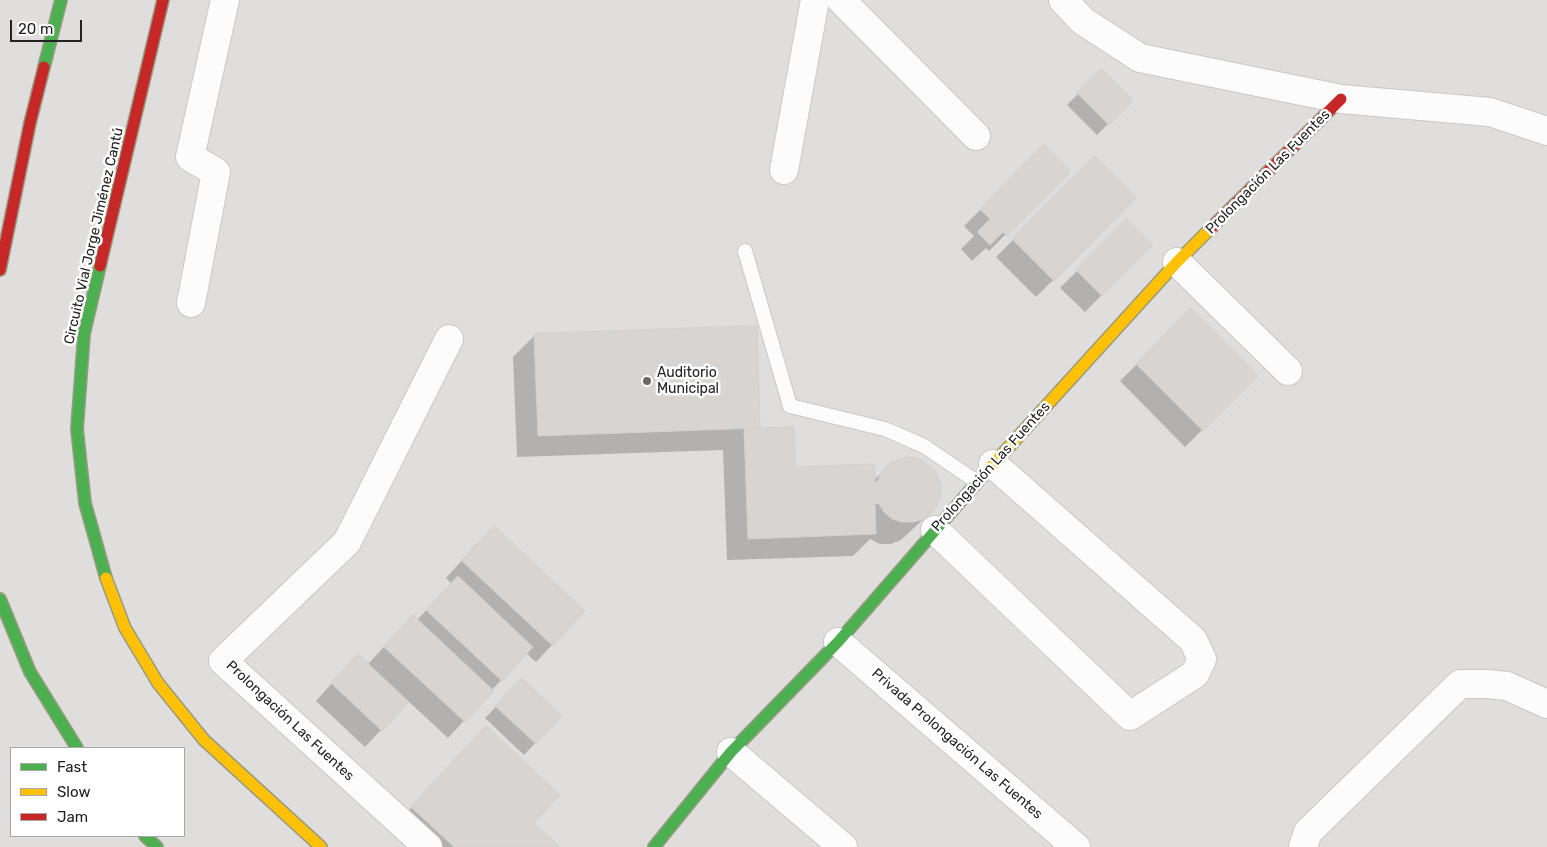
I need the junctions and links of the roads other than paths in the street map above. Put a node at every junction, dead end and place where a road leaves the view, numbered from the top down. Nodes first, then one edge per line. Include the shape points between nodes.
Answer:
1 (61, 0) edge
2 (163, 0) edge
3 (225, 0) edge
4 (815, 0) edge
5 (841, 0) edge
6 (1063, 0) edge
7 (1341, 99) junction
8 (1547, 131) edge
9 (976, 136) dead end
10 (784, 170) dead end
11 (746, 251) dead end
12 (1177, 262) junction
13 (0, 270) edge
14 (191, 303) dead end
15 (449, 339) dead end
16 (1288, 371) dead end
17 (985, 473) junction
18 (935, 530) junction
19 (0, 600) edge
20 (838, 642) junction
21 (1547, 704) edge
22 (76, 747) edge
23 (732, 752) junction
24 (146, 837) edge
25 (157, 847) edge
26 (321, 847) edge
27 (428, 847) edge
28 (654, 847) edge
29 (843, 847) edge
30 (1076, 847) edge
31 (1303, 847) edge

1 - 13 main road via 30,123
2 - 26 main road, Circuito Vial Jorge Jiménez Cantú via 84,334 77,429 84,503 103,571 125,628 158,683 204,740
3 - 14 street via 190,157 216,172
4 - 10 street
5 - 9 street
6 - 7 street via 1083,21 1140,58
7 - 8 street via 1490,112
7 - 12 main road, Prolongación Las Fuentes
11 - 17 lane via 790,406 885,429
12 - 16 street
12 - 17 main road, Prolongación Las Fuentes
15 - 27 street, Prolongación Las Fuentes via 346,542 223,661
17 - 18 main road, Prolongación Las Fuentes
17 - 18 street via 1192,640 1202,659 1195,674 1130,716
18 - 20 main road, Prolongación Las Fuentes
19 - 22 main road via 29,670
20 - 23 main road, Prolongación Las Fuentes
20 - 30 street, Privada Prolongación Las Fuentes
21 - 31 street via 1507,686 1460,684 1308,832
23 - 28 main road, Prolongación Las Fuentes
23 - 29 street
24 - 25 main road

